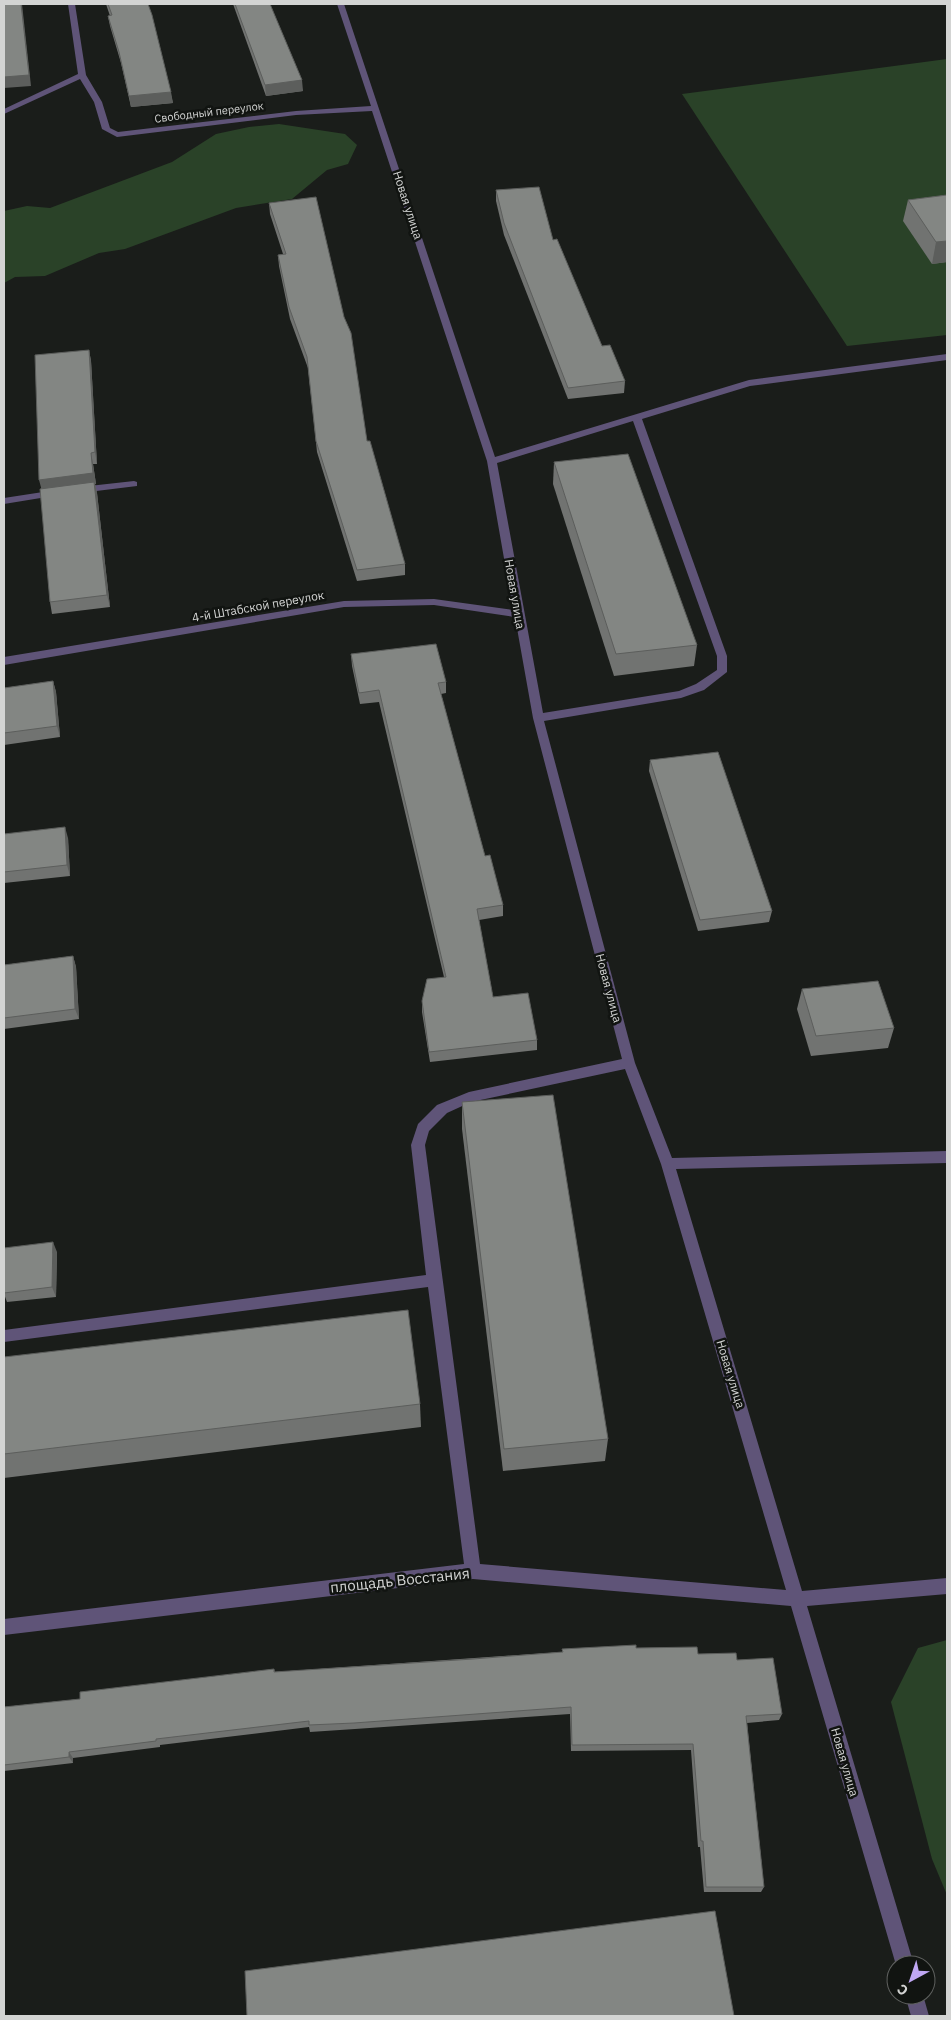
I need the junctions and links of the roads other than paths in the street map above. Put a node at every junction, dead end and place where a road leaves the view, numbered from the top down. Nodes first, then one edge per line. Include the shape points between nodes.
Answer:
1 (71, 4) edge
2 (341, 4) edge
3 (82, 75) junction
4 (376, 108) junction
5 (4, 112) edge
6 (947, 357) edge
7 (636, 416) junction
8 (492, 461) junction
9 (134, 484) dead end
10 (4, 501) edge
11 (518, 614) junction
12 (4, 661) edge
13 (538, 718) junction
14 (629, 1063) junction
15 (947, 1157) edge
16 (668, 1164) junction
17 (434, 1280) junction
18 (4, 1336) edge
19 (473, 1571) junction
20 (947, 1586) edge
21 (798, 1599) junction
22 (4, 1627) edge
23 (902, 1955) edge

1 - 3 street, Свободный переулок
2 - 4 street, Новая улица
3 - 4 street, Свободный переулок via 98,102 106,129 117,135 296,113
3 - 5 street
4 - 8 street, Новая улица
6 - 7 street via 749,383
7 - 8 street
7 - 13 street via 722,656 722,672 700,687 681,694
8 - 11 street, Новая улица
9 - 10 street
11 - 12 street, 4-й Штабской переулок via 434,602 344,604
11 - 13 street, Новая улица
13 - 14 street, Новая улица
14 - 16 street, Новая улица
14 - 17 street via 469,1096 442,1109 423,1128 418,1145
15 - 16 street
16 - 21 street, Новая улица
17 - 18 street
17 - 19 street
19 - 21 street, площадь Восстания
19 - 22 street, площадь Восстания
20 - 21 street, площадь Восстания
21 - 23 street, Новая улица

